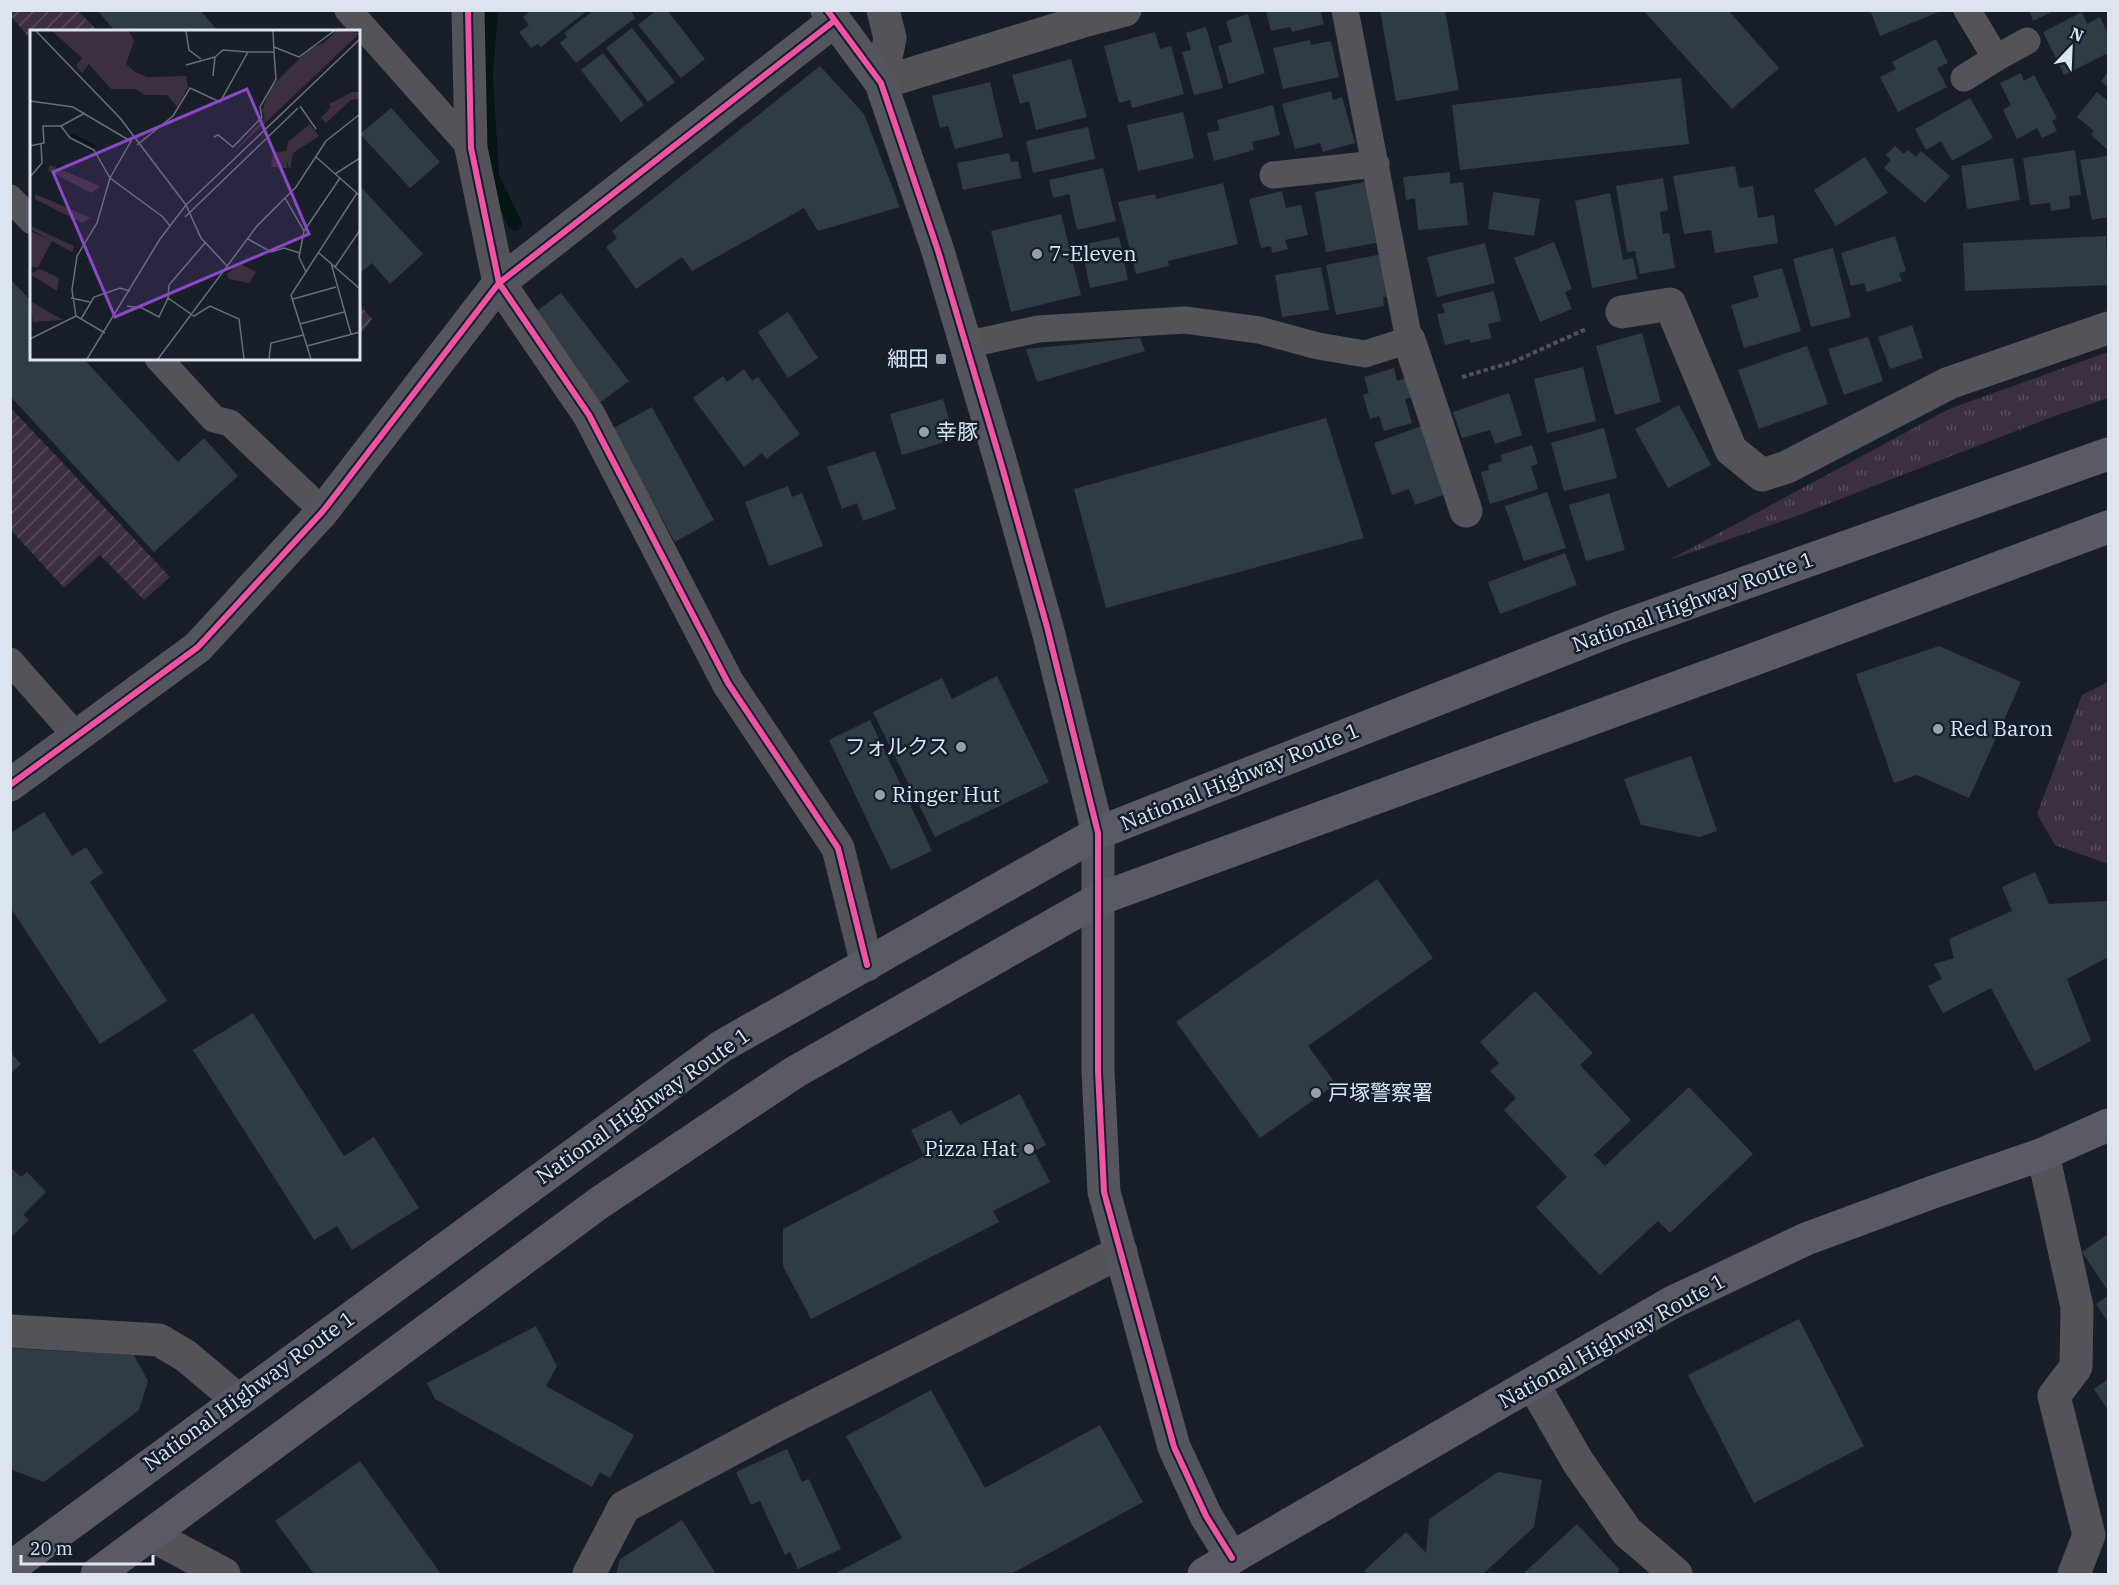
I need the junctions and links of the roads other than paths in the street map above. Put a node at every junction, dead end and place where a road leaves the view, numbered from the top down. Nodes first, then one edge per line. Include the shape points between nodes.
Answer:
1 (348, 10) edge
2 (468, 10) edge
3 (884, 10) edge
4 (1125, 10) edge
5 (1345, 10) edge
6 (1967, 10) edge
7 (1085, 15) edge
8 (830, 16) edge
9 (2027, 41) dead end
10 (1996, 58) junction
11 (1964, 78) dead end
12 (881, 83) junction
13 (471, 148) junction
14 (1376, 164) junction
15 (1273, 175) dead end
16 (10, 198) edge
17 (30, 219) edge
18 (499, 283) junction
19 (1622, 312) road end
20 (2109, 328) edge
21 (1409, 340) junction
22 (965, 345) junction
23 (160, 360) edge
24 (2109, 454) edge
25 (323, 511) junction
26 (1466, 511) dead end
27 (2109, 527) edge
28 (10, 661) edge
29 (77, 737) junction
30 (10, 785) edge
31 (1098, 833) junction
32 (1099, 899) junction
33 (867, 965) junction
34 (2109, 1125) edge
35 (2043, 1154) junction
36 (1121, 1252) junction
37 (10, 1331) edge
38 (1533, 1384) junction
39 (238, 1400) junction
40 (2099, 1533) edge
41 (151, 1535) junction
42 (1232, 1558) junction
43 (10, 1568) edge
44 (98, 1575) edge
45 (224, 1575) edge
46 (588, 1575) edge
47 (1204, 1575) edge
48 (1676, 1575) edge
49 (2074, 1575) edge

1 - 13 lane
2 - 13 street
3 - 12 street via 890,38
4 - 7 street
5 - 14 lane
6 - 10 lane
7 - 12 street
8 - 12 street
8 - 18 street
9 - 10 lane
10 - 11 lane
12 - 22 street via 938,250
13 - 18 street
14 - 15 lane
14 - 21 lane
16 - 17 lane
18 - 25 street
18 - 33 street via 589,415 728,682 838,848
19 - 20 street via 1670,304 1731,450 1762,475 1787,467 1949,383
21 - 22 lane via 1365,354 1259,330 1185,320 1038,329
21 - 26 street
22 - 31 street via 1047,627
23 - 25 lane via 214,420 230,423
24 - 31 highway, National Highway Route 1 via 1618,628
25 - 29 street via 198,647
27 - 32 highway
28 - 29 lane
29 - 30 street
31 - 32 street
31 - 33 highway, National Highway Route 1
32 - 36 street via 1098,1071 1104,1192
32 - 41 highway via 795,1072 599,1203
33 - 39 highway, National Highway Route 1 via 722,1046
34 - 35 highway, National Highway Route 1
35 - 38 highway, National Highway Route 1 via 1806,1239 1671,1304
35 - 40 street via 2078,1306 2076,1367 2054,1396
36 - 42 street via 1174,1448 1206,1516
36 - 46 street via 624,1506
37 - 39 street via 159,1340 186,1356
38 - 42 highway, National Highway Route 1
38 - 48 street via 1578,1462 1627,1532
39 - 43 highway, National Highway Route 1
40 - 49 street
41 - 44 highway
41 - 45 street
42 - 47 highway, National Highway Route 1

